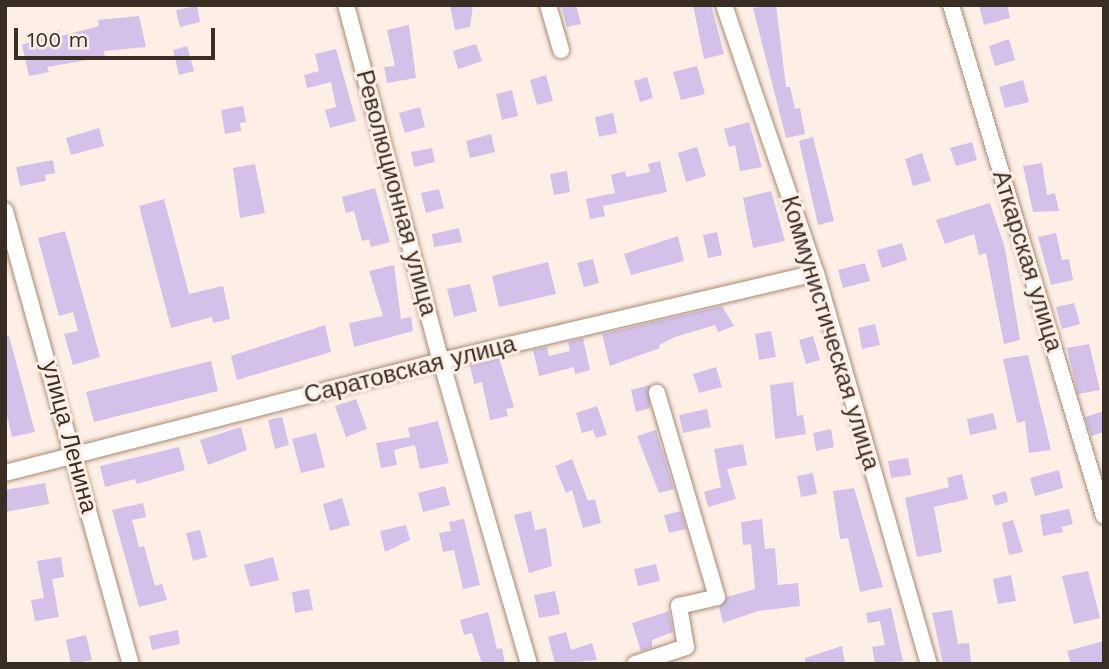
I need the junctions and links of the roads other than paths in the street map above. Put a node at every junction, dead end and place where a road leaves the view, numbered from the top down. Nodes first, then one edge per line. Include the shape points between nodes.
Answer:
1 (346, 5) edge
2 (548, 5) edge
3 (724, 5) edge
4 (951, 5) edge
5 (561, 50) dead end
6 (5, 211) edge
7 (816, 273) junction
8 (442, 361) junction
9 (657, 393) dead end
10 (74, 457) junction
11 (5, 473) edge
12 (1104, 516) edge
13 (131, 664) edge
14 (529, 664) edge
15 (635, 664) edge
16 (929, 664) edge

1 - 8 street, Революционная улица
2 - 5 street
3 - 7 street, Коммунистическая улица
4 - 12 street, Аткарская улица
6 - 10 street, улица Ленина
7 - 8 street, Саратовская улица
7 - 16 street, Коммунистическая улица
8 - 10 street, Саратовская улица
8 - 14 street, Революционная улица
9 - 15 street via 718,597 679,606 686,647
10 - 11 street, Саратовская улица
10 - 13 street, улица Ленина

